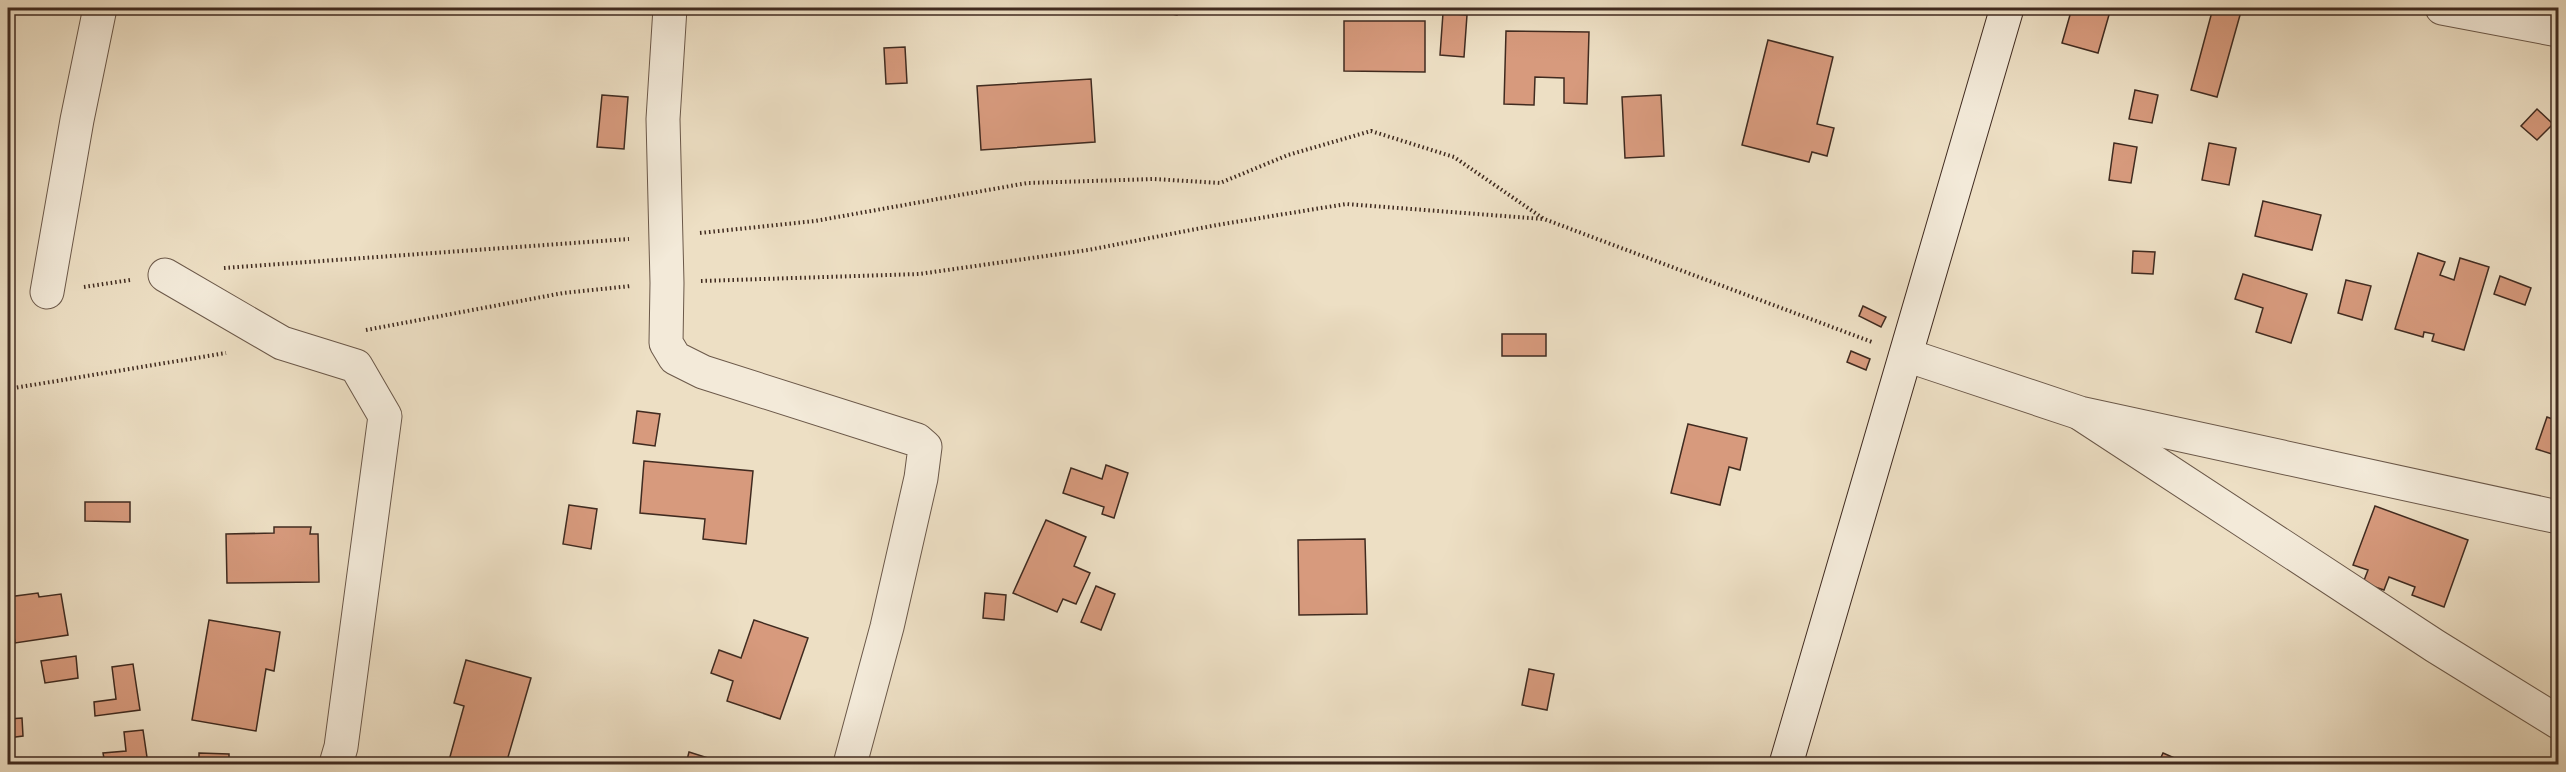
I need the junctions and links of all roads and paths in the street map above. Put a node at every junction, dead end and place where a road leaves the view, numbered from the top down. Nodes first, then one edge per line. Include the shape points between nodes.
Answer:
1 (100, 8) edge
2 (670, 8) edge
3 (2007, 8) edge
4 (2442, 8) edge
5 (2559, 30) edge
6 (1544, 219) junction
7 (665, 236) junction
8 (219, 268) dead end
9 (165, 275) joint
10 (667, 283) junction
11 (47, 292) joint
12 (359, 332) dead end
13 (282, 343) junction
14 (1906, 355) junction
15 (8, 389) edge
16 (2080, 412) junction
17 (2559, 517) edge
18 (2559, 722) edge
19 (336, 765) edge
20 (850, 765) edge
21 (1786, 765) edge

1 - 11 street
2 - 7 street via 663,119
3 - 14 street
4 - 5 street
6 - 7 path via 1454,157 1371,131 1288,154 1220,183 1154,179 1027,183 814,221
6 - 10 path via 1346,204 1088,250 919,274
6 - 14 path
7 - 8 path
7 - 10 street
9 - 11 path
9 - 13 street
10 - 12 path via 563,293
10 - 20 street via 666,344 675,358 703,372 917,440 924,447 921,478 890,616
13 - 15 path
13 - 19 street via 356,366 385,416
14 - 16 street
14 - 21 street
16 - 17 street
16 - 18 street via 2435,646

